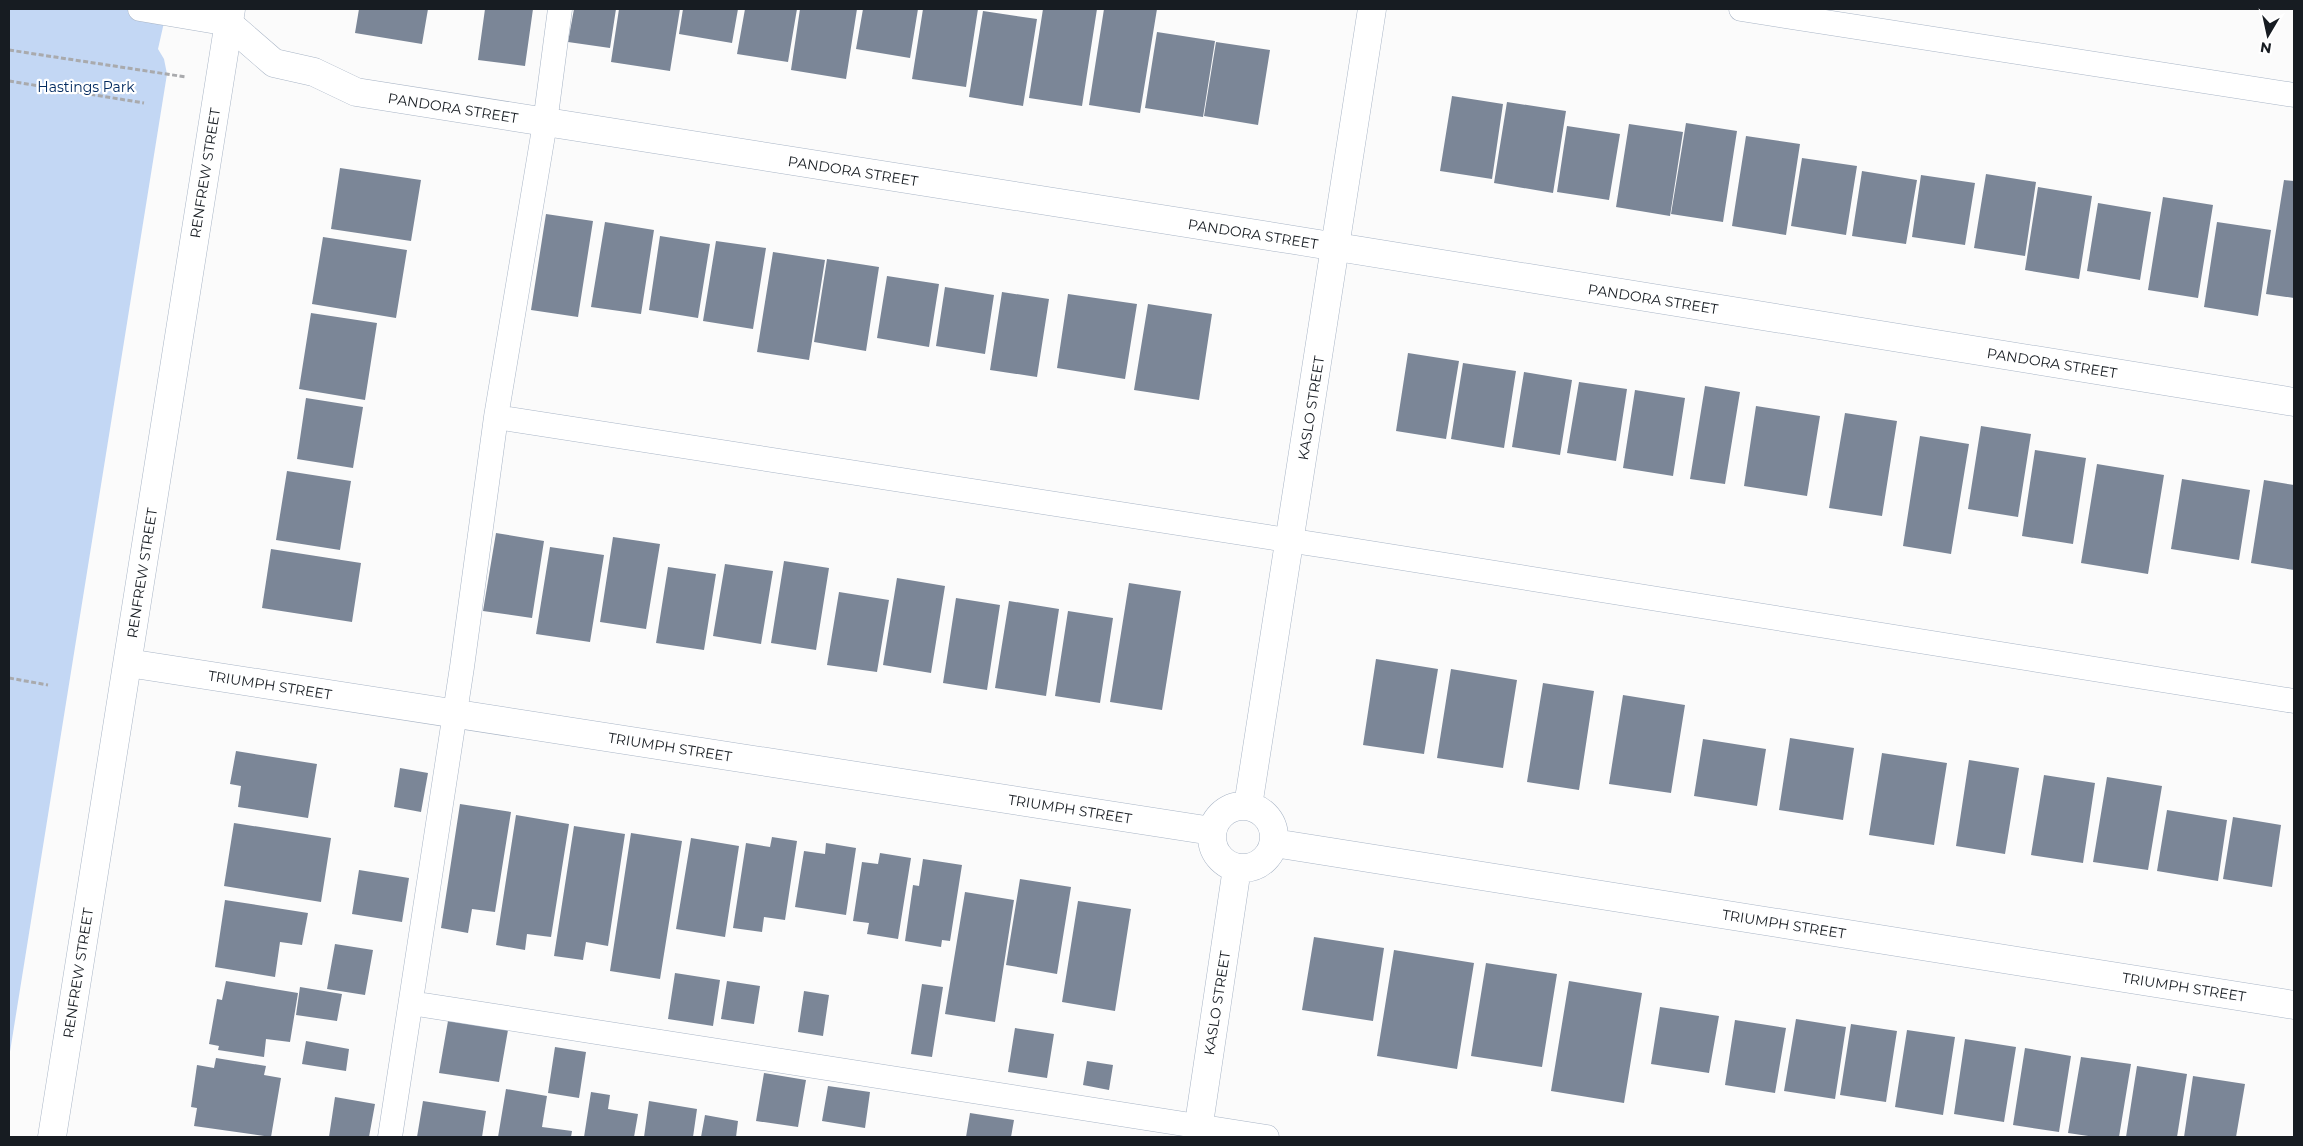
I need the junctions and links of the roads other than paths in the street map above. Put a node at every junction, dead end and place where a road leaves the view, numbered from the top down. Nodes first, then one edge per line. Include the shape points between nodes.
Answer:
1 (140, 9) edge
2 (560, 9) edge
3 (1372, 9) edge
4 (1741, 9) edge
5 (230, 16) edge
6 (2294, 95) edge
7 (545, 123) junction
8 (1336, 248) junction
9 (2294, 402) edge
10 (496, 417) junction
11 (1290, 541) junction
12 (128, 663) junction
13 (2294, 701) edge
14 (454, 714) junction
15 (1248, 806) junction
16 (1212, 831) junction
17 (1274, 843) junction
18 (1237, 868) junction
19 (411, 1003) junction
20 (2294, 1005) edge
21 (1198, 1132) edge
22 (52, 1137) edge
23 (390, 1137) edge
24 (1267, 1137) edge

1 - 5 lane
2 - 7 lane
3 - 8 street, KASLO STREET
4 - 6 lane
5 - 7 street, PANDORA STREET via 274,63 314,72 356,92
5 - 12 street, RENFREW STREET
7 - 8 street, PANDORA STREET
7 - 10 lane
8 - 9 street, PANDORA STREET
8 - 11 street, KASLO STREET
10 - 11 lane
10 - 14 lane
11 - 13 lane
11 - 15 street, KASLO STREET
12 - 14 street, TRIUMPH STREET
12 - 22 street, RENFREW STREET
14 - 16 street, TRIUMPH STREET
14 - 19 lane
15 - 16 street via 1238,806 1221,815
15 - 17 street via 1266,815 1273,828
16 - 18 street via 1215,851 1228,865
17 - 18 street via 1265,860 1256,866
17 - 20 street, TRIUMPH STREET
18 - 21 street, KASLO STREET
19 - 21 lane
19 - 23 lane
21 - 24 lane

